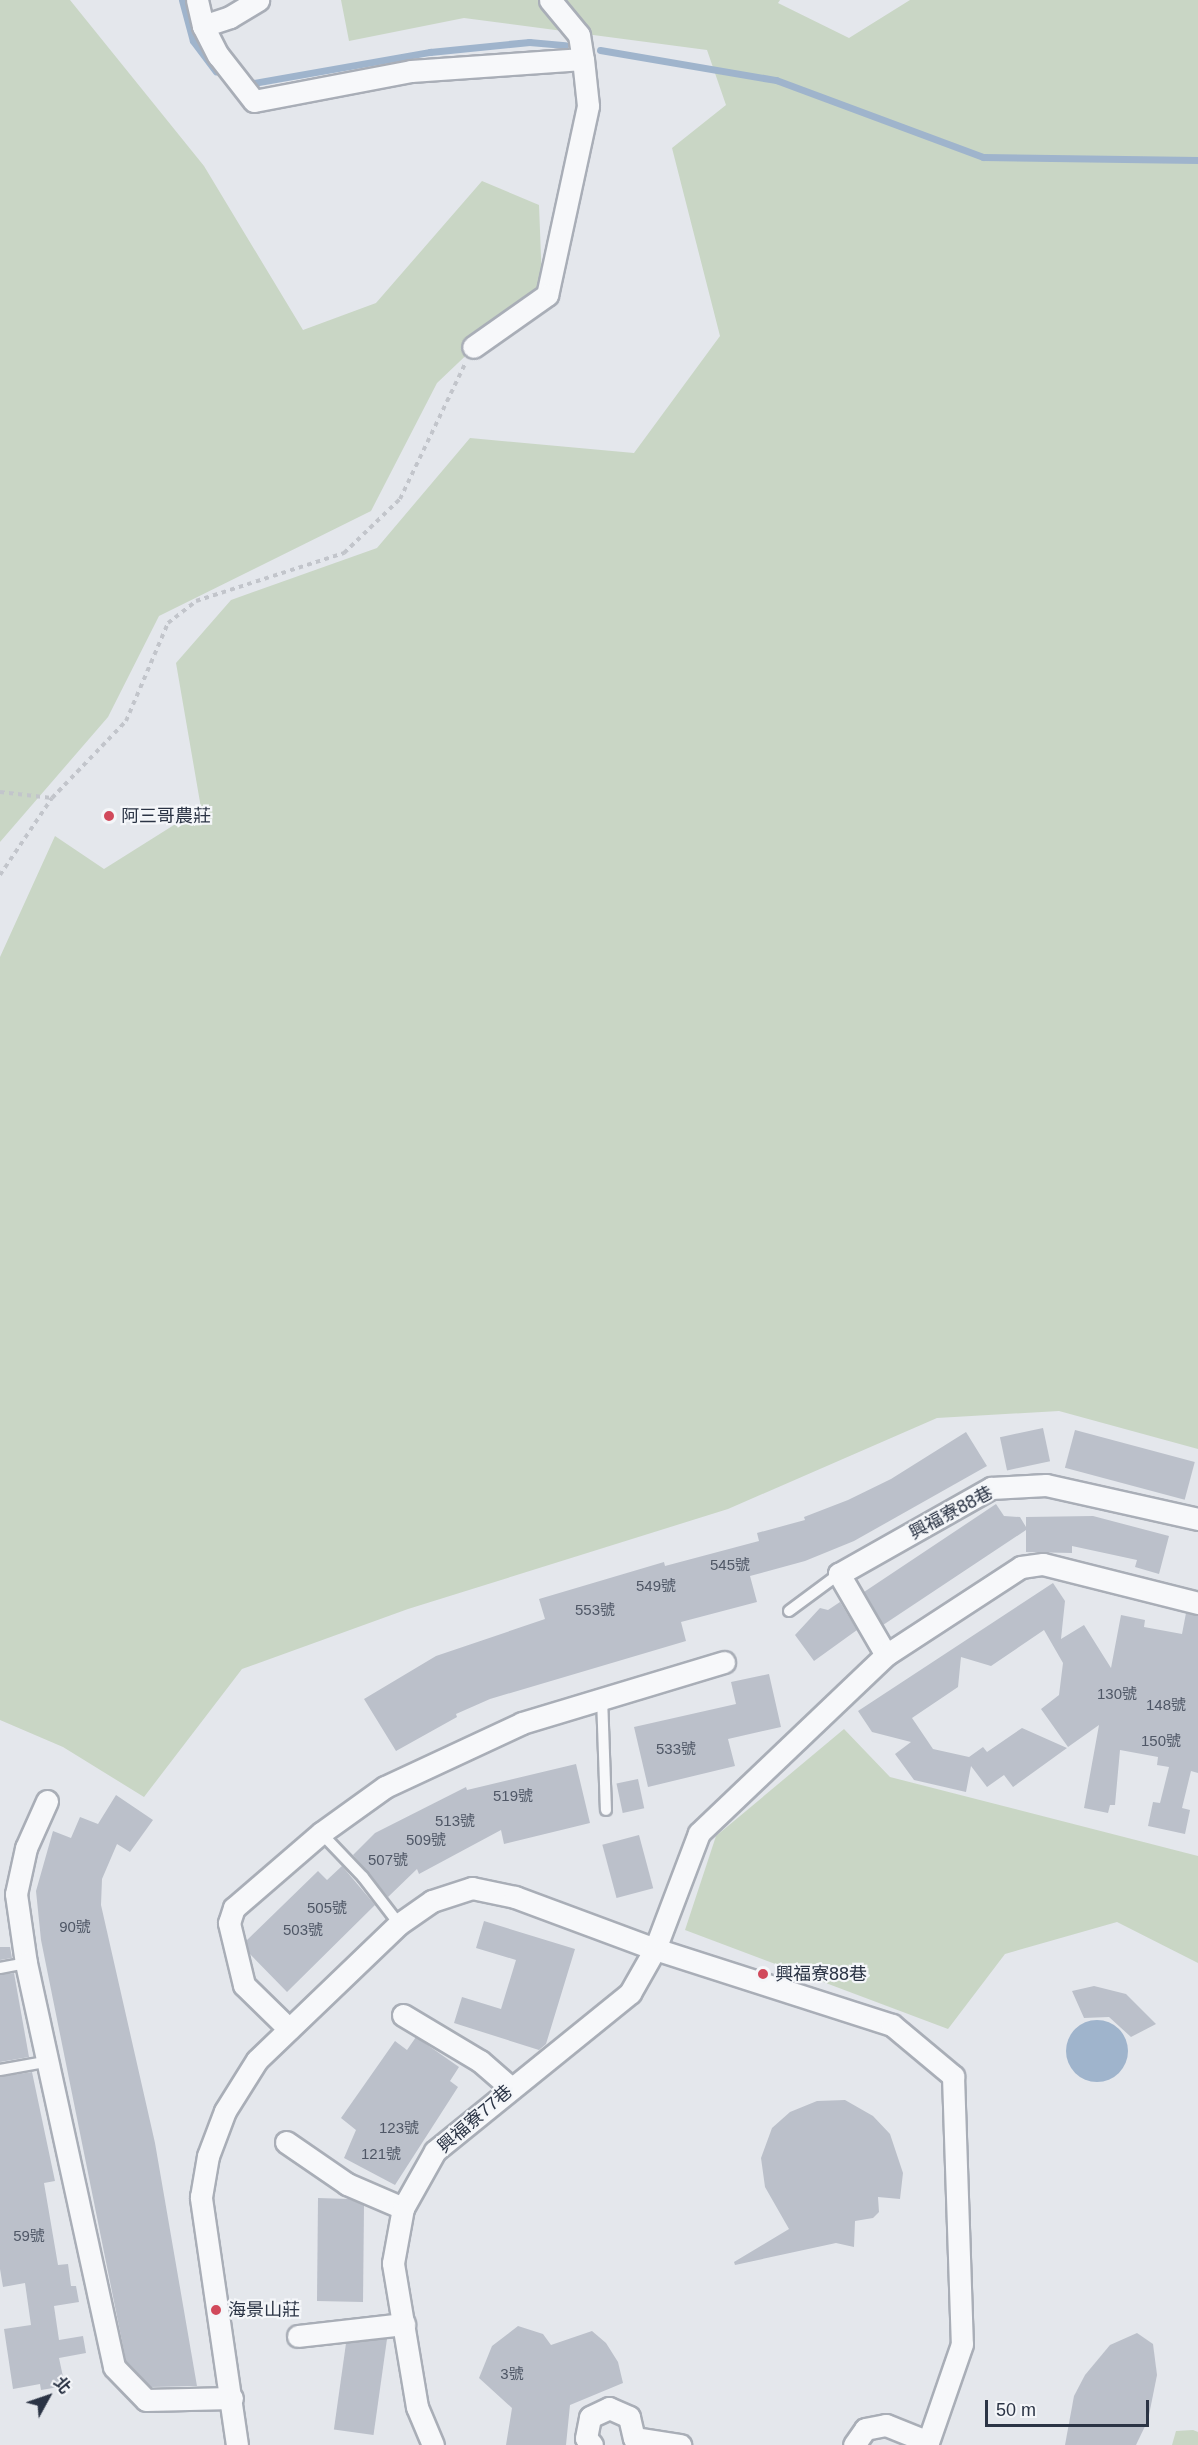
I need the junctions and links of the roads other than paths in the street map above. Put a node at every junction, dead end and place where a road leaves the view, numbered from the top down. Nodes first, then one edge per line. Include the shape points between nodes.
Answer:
1 (197, 0) edge
2 (258, 0) edge
3 (550, 0) edge
4 (203, 26) junction
5 (583, 59) junction
6 (473, 347) road end
7 (1198, 1519) edge
8 (839, 1574) junction
9 (1198, 1603) edge
10 (789, 1611) dead end
11 (886, 1656) junction
12 (724, 1662) dead end
13 (602, 1696) junction
14 (47, 1801) dead end
15 (606, 1810) dead end
16 (321, 1833) junction
17 (399, 1924) junction
18 (656, 1948) junction
19 (26, 1964) junction
20 (0, 1968) edge
21 (403, 2015) dead end
22 (289, 2029) junction
23 (50, 2061) junction
24 (0, 2070) edge
25 (511, 2088) junction
26 (286, 2142) dead end
27 (403, 2208) junction
28 (404, 2324) junction
29 (298, 2336) dead end
30 (232, 2398) junction
31 (631, 2441) edge
32 (928, 2444) edge
33 (237, 2445) edge
34 (433, 2445) edge
35 (591, 2445) edge
36 (680, 2445) edge
37 (854, 2445) edge

1 - 4 street
2 - 4 street via 230,17
3 - 5 street via 579,35
4 - 5 street via 224,63 254,101 411,71
5 - 6 street via 588,106 547,295
7 - 8 street, 興福寮88巷 via 1046,1485 991,1488
8 - 10 lane
8 - 11 street
9 - 11 street via 1044,1564 1021,1567
11 - 18 street via 699,1833
12 - 13 street
13 - 15 lane
13 - 16 street via 522,1723 385,1787
14 - 19 street via 26,1848 16,1894
16 - 17 lane via 363,1877
16 - 22 street via 234,1908 229,1923 244,1985
17 - 18 street via 432,1901 472,1888 515,1897
17 - 22 street
18 - 25 street, 興福寮77巷 via 630,1993
18 - 32 street via 892,2025 953,2076 962,2344
19 - 20 lane
19 - 23 street
21 - 25 street via 480,2061
22 - 30 street via 257,2060 225,2111 208,2156 201,2197
23 - 24 lane
23 - 30 street via 114,2367 146,2400
25 - 27 street, 興福寮77巷 via 435,2151
26 - 27 street via 347,2184
27 - 28 street, 興福寮77巷 via 393,2263
28 - 29 street
28 - 34 street, 興福寮77巷 via 417,2407
30 - 33 street
31 - 35 street via 629,2417 609,2408 590,2417 586,2438
31 - 36 street
32 - 37 street via 886,2425 865,2428

